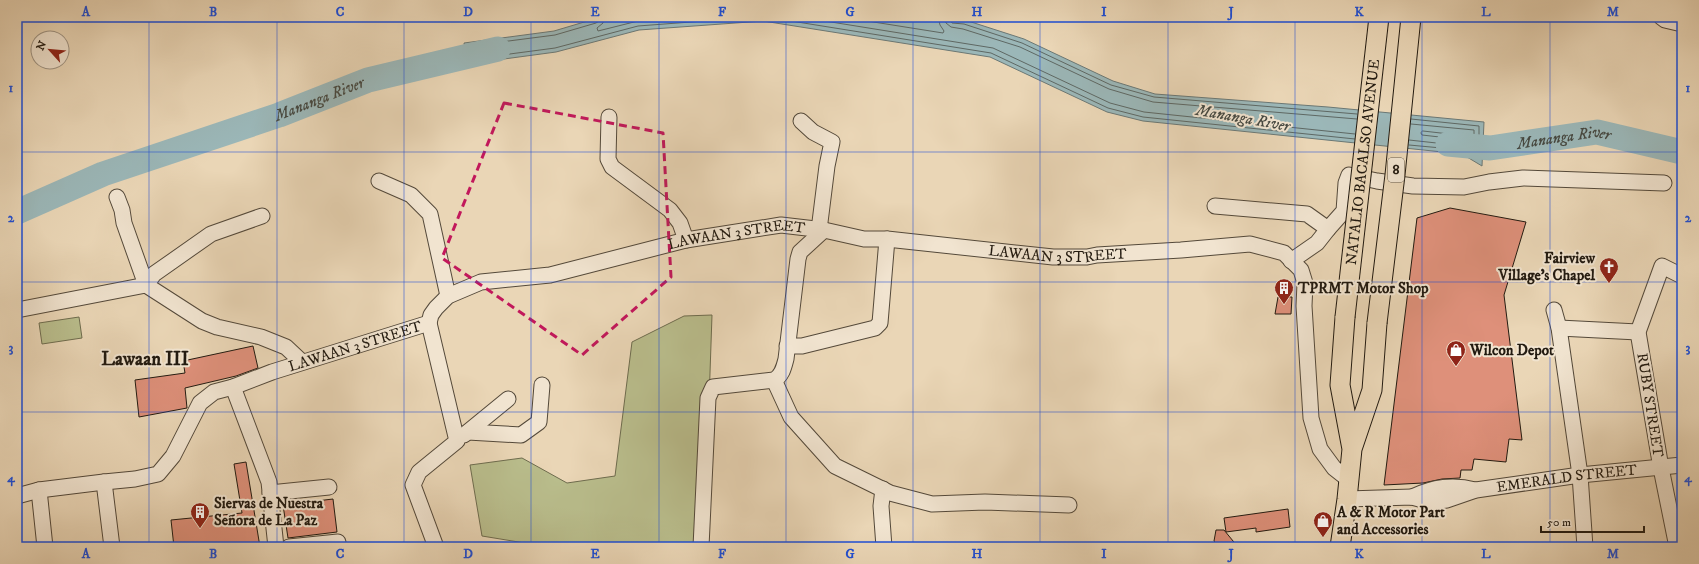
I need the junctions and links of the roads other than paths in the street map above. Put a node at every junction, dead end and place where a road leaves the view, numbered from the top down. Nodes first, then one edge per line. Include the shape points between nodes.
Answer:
1 (1379, 17) edge
2 (1411, 17) edge
3 (1661, 17) edge
4 (1682, 24) edge
5 (609, 117) dead end
6 (801, 121) dead end
7 (379, 181) dead end
8 (1664, 183) dead end
9 (117, 197) dead end
10 (1215, 206) dead end
11 (262, 216) dead end
12 (1328, 229) junction
13 (821, 230) junction
14 (887, 239) junction
15 (686, 240) junction
16 (1291, 261) junction
17 (1682, 276) edge
18 (146, 285) junction
19 (448, 296) junction
20 (17, 310) edge
21 (1554, 310) dead end
22 (429, 323) junction
23 (1559, 328) junction
24 (1638, 332) junction
25 (787, 346) junction
26 (302, 362) junction
27 (774, 380) junction
28 (542, 385) dead end
29 (233, 387) junction
30 (508, 399) dead end
31 (462, 437) junction
32 (1352, 449) junction
33 (1682, 465) edge
34 (1661, 468) junction
35 (1580, 475) junction
36 (1348, 479) junction
37 (104, 482) junction
38 (329, 487) dead end
39 (883, 489) junction
40 (39, 490) junction
41 (270, 493) junction
42 (17, 496) edge
43 (1347, 499) junction
44 (1069, 504) dead end
45 (338, 542) dead end
46 (1678, 545) edge
47 (45, 547) edge
48 (112, 547) edge
49 (276, 547) edge
50 (289, 547) edge
51 (436, 547) edge
52 (701, 547) edge
53 (884, 547) edge
54 (1340, 547) edge
55 (1585, 547) edge

1 - 32 main road, NATALIO BACALSO AVENUE / 8, bridge via 1345,317 1340,385
2 - 32 main road, NATALIO BACALSO AVENUE / 8, bridge via 1372,390
3 - 4 street
5 - 15 street via 608,159 612,167 670,210 680,223
6 - 13 street via 813,132 832,142
7 - 19 street via 411,195 430,214
8 - 12 street via 1523,178 1464,187 1413,186 1349,175 1344,211
9 - 18 street
10 - 12 street via 1307,214
11 - 18 street via 211,234 154,274
12 - 16 street via 1317,243
13 - 14 street, LAWAAN 3 STREET via 864,239
13 - 15 street, LAWAAN 3 STREET via 781,225
13 - 25 street via 800,252
14 - 16 street, LAWAAN 3 STREET via 1060,257 1250,244 1284,253
14 - 25 street via 880,323 875,328 802,346
15 - 19 street, LAWAAN 3 STREET via 550,275 481,282
16 - 36 street, LAWAAN 3 STREET via 1300,270 1306,283 1304,306 1311,418 1320,449 1334,468
17 - 24 street, RUBY STREET via 1662,266
18 - 20 street
18 - 26 street via 202,321 261,337 286,347
19 - 22 street, LAWAAN 3 STREET via 431,315
21 - 23 street
22 - 26 street, LAWAAN 3 STREET
22 - 31 street
23 - 24 street
23 - 35 street
24 - 34 street, RUBY STREET
25 - 27 street via 784,369
26 - 29 street, LAWAAN 3 STREET
27 - 39 street via 791,417 835,466
27 - 52 street via 713,387 708,398
28 - 31 street via 539,422 520,435
29 - 37 street, LAWAAN 3 STREET via 214,392 200,403 173,456 158,474
29 - 41 street via 269,482
30 - 31 street
31 - 51 street via 418,472 413,484
32 - 36 main road, NATALIO BACALSO AVENUE / 8
33 - 34 street, EMERALD STREET
34 - 35 street, EMERALD STREET
34 - 46 street, RUBY STREET
35 - 43 street, EMERALD STREET via 1476,490 1441,486 1412,496
35 - 55 street
36 - 43 main road, NATALIO BACALSO AVENUE / 8
37 - 40 street, LAWAAN 3 STREET
37 - 48 street
38 - 41 street
39 - 44 street via 932,504
39 - 53 street via 881,506
40 - 42 street, LAWAAN 3 STREET
40 - 47 street
41 - 49 street
43 - 54 main road, NATALIO BACALSO AVENUE / 8
45 - 50 street

